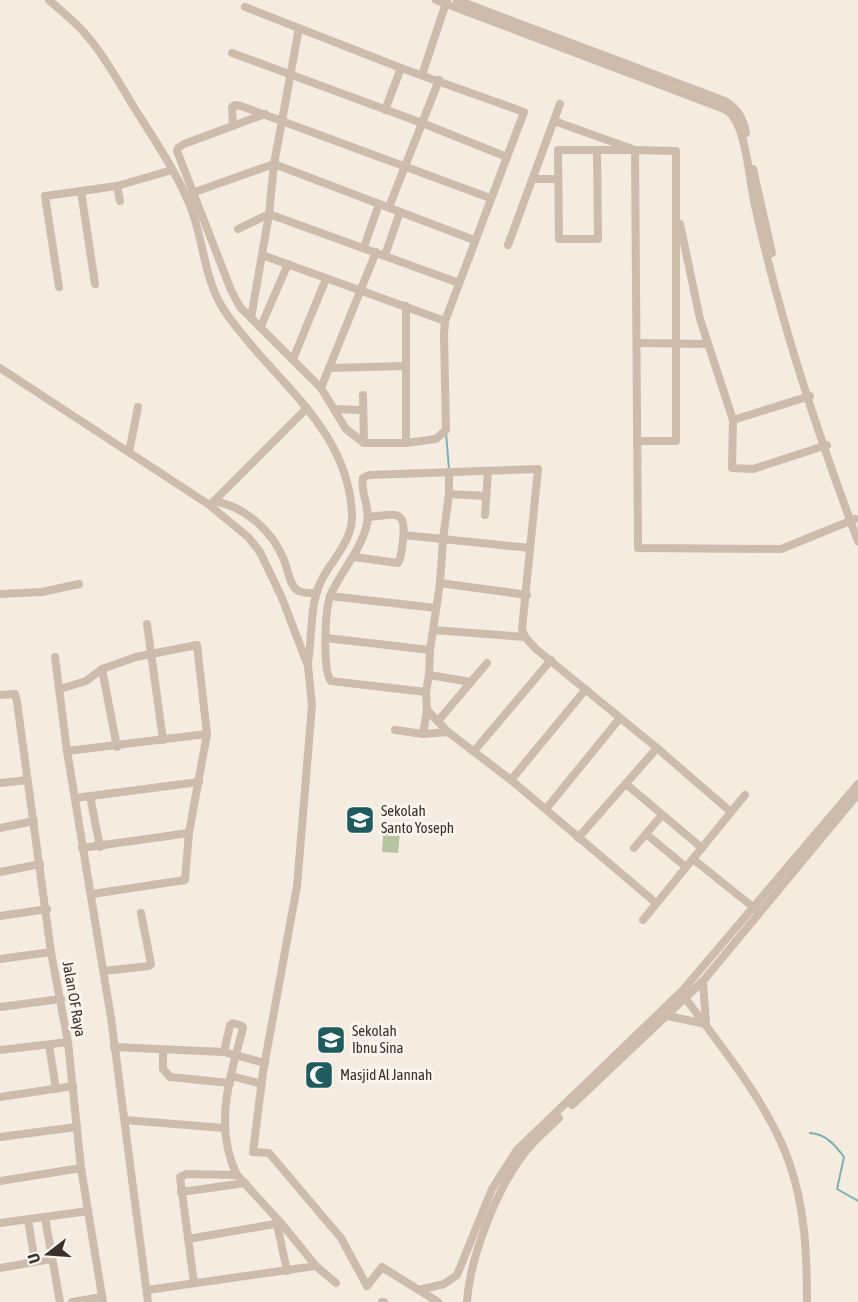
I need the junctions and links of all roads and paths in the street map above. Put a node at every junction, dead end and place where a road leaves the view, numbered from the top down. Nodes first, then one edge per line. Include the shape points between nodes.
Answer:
1 (48, 0) edge
2 (436, 0) edge
3 (457, 0) edge
4 (446, 2) edge
5 (245, 7) dead end
6 (299, 28) junction
7 (232, 53) dead end
8 (401, 68) junction
9 (422, 75) junction
10 (291, 76) junction
11 (439, 80) junction
12 (560, 104) dead end
13 (385, 110) junction
14 (265, 114) junction
15 (739, 119) junction
16 (283, 121) junction
17 (554, 121) junction
18 (422, 123) junction
19 (233, 126) junction
20 (597, 150) junction
21 (635, 150) junction
22 (507, 157) junction
23 (274, 164) junction
24 (405, 165) junction
25 (172, 170) junction
26 (532, 179) junction
27 (558, 179) junction
28 (117, 186) junction
29 (81, 191) junction
30 (192, 193) junction
31 (490, 198) junction
32 (120, 201) dead end
33 (379, 204) junction
34 (389, 207) junction
35 (676, 208) junction
36 (400, 212) junction
37 (269, 214) junction
38 (254, 223) junction
39 (238, 229) dead end
40 (265, 237) junction
41 (474, 240) junction
42 (508, 244) dead end
43 (364, 247) junction
44 (376, 252) junction
45 (262, 255) junction
46 (385, 255) junction
47 (288, 264) junction
48 (326, 279) junction
49 (459, 283) junction
50 (95, 284) dead end
51 (59, 287) dead end
52 (362, 291) junction
53 (406, 306) junction
54 (251, 318) junction
55 (445, 321) junction
56 (261, 326) junction
57 (637, 343) junction
58 (676, 344) junction
59 (708, 344) junction
60 (293, 359) junction
61 (405, 366) junction
62 (0, 368) edge
63 (329, 368) junction
64 (321, 388) junction
65 (363, 395) dead end
66 (808, 396) junction
67 (138, 407) dead end
68 (308, 408) junction
69 (334, 409) junction
70 (362, 410) junction
71 (733, 420) junction
72 (637, 441) junction
73 (406, 442) junction
74 (364, 443) junction
75 (825, 446) junction
76 (129, 452) junction
77 (488, 471) junction
78 (449, 472) junction
79 (449, 494) junction
80 (486, 496) junction
81 (211, 503) junction
82 (485, 515) dead end
83 (368, 517) junction
84 (854, 523) edge
85 (404, 535) junction
86 (443, 538) junction
87 (858, 541) edge
88 (530, 548) junction
89 (354, 557) junction
90 (440, 583) junction
91 (79, 584) dead end
92 (316, 593) junction
93 (0, 594) edge
94 (527, 595) junction
95 (330, 596) junction
96 (436, 608) junction
97 (147, 624) dead end
98 (433, 630) junction
99 (525, 637) junction
100 (326, 638) junction
101 (430, 650) junction
102 (150, 654) junction
103 (55, 657) dead end
104 (550, 660) junction
105 (487, 663) dead end
106 (308, 666) junction
107 (102, 669) junction
108 (429, 675) junction
109 (471, 682) junction
110 (60, 689) junction
111 (586, 689) junction
112 (426, 692) junction
113 (0, 695) edge
114 (427, 710) junction
115 (621, 718) junction
116 (438, 721) junction
117 (395, 730) dead end
118 (448, 732) junction
119 (207, 734) junction
120 (423, 734) junction
121 (163, 740) junction
122 (117, 747) junction
123 (657, 748) junction
124 (67, 751) junction
125 (474, 751) junction
126 (27, 780) junction
127 (511, 780) junction
128 (199, 782) junction
129 (0, 783) edge
130 (626, 784) junction
131 (858, 784) edge
132 (858, 794) edge
133 (745, 795) dead end
134 (90, 796) junction
135 (75, 798) junction
136 (546, 809) junction
137 (731, 812) junction
138 (662, 815) junction
139 (33, 822) junction
140 (0, 828) edge
141 (189, 833) junction
142 (646, 834) junction
143 (578, 838) junction
144 (100, 847) junction
145 (82, 848) junction
146 (702, 848) junction
147 (634, 849) dead end
148 (693, 859) junction
149 (40, 864) junction
150 (686, 867) junction
151 (0, 872) edge
152 (92, 894) junction
153 (656, 903) junction
154 (47, 909) junction
155 (757, 910) junction
156 (141, 913) dead end
157 (0, 916) edge
158 (643, 920) dead end
159 (51, 952) junction
160 (0, 959) edge
161 (104, 972) junction
162 (703, 981) junction
163 (683, 996) junction
164 (61, 999) junction
165 (0, 1007) edge
166 (668, 1016) junction
167 (706, 1024) junction
168 (68, 1042) junction
169 (49, 1045) junction
170 (114, 1047) junction
171 (0, 1050) edge
172 (163, 1050) junction
173 (224, 1052) junction
174 (236, 1057) junction
175 (265, 1063) junction
176 (230, 1079) junction
177 (261, 1084) junction
178 (74, 1086) junction
179 (56, 1089) junction
180 (0, 1097) edge
181 (126, 1120) junction
182 (77, 1127) junction
183 (224, 1128) junction
184 (0, 1137) edge
185 (81, 1168) junction
186 (237, 1175) junction
187 (0, 1182) edge
188 (245, 1183) junction
189 (181, 1192) junction
190 (88, 1210) junction
191 (45, 1218) junction
192 (28, 1220) junction
193 (0, 1223) edge
194 (279, 1224) junction
195 (188, 1239) junction
196 (51, 1259) junction
197 (35, 1263) junction
198 (316, 1266) junction
199 (0, 1268) edge
200 (287, 1271) junction
201 (453, 1279) junction
202 (194, 1283) junction
203 (336, 1283) dead end
204 (468, 1287) junction
205 (147, 1290) junction
206 (419, 1290) junction
207 (103, 1299) edge
208 (60, 1302) edge
209 (72, 1302) edge
210 (148, 1302) edge
211 (438, 1302) edge
212 (467, 1302) edge
213 (807, 1302) edge

1 - 25 street via 87,35 104,58
2 - 4 street
3 - 15 street via 725,101 732,105
4 - 9 street
4 - 15 street via 724,108
5 - 6 street
6 - 8 street
6 - 10 street
7 - 10 street
8 - 9 street
8 - 13 street
9 - 11 street
10 - 13 street
10 - 16 street
11 - 18 street
11 - 22 street via 524,112
12 - 17 street
13 - 18 street
14 - 16 street
14 - 19 street
14 - 19 street via 233,105
15 - 66 street via 754,202 787,334
16 - 23 street
16 - 24 street
17 - 21 street
17 - 26 street
18 - 22 street
18 - 24 street
19 - 30 street via 178,148
20 - 21 street
20 - 27 street via 558,150
20 - 27 street via 598,239 559,239
21 - 35 street via 676,151
21 - 57 street
22 - 31 street
23 - 30 street
23 - 33 street
23 - 37 street
24 - 31 street
24 - 34 street
25 - 28 street
25 - 68 street via 200,234 216,296 256,350
26 - 27 street
26 - 42 street
28 - 29 street
28 - 32 street
29 - 50 street
29 - 51 street via 45,196
30 - 54 street via 231,290
31 - 41 street
33 - 34 street
33 - 43 street
34 - 36 street
35 - 58 street
35 - 59 street
36 - 41 street
36 - 46 street
37 - 38 street
37 - 40 street
37 - 43 street
38 - 39 street
38 - 40 street
40 - 45 street
41 - 49 street
43 - 44 street
44 - 46 street
44 - 52 street
45 - 47 street
45 - 54 street
46 - 49 street
47 - 48 street
47 - 56 street
48 - 52 street
48 - 60 street
49 - 55 street
52 - 53 street
52 - 63 street
53 - 55 street
53 - 61 street
54 - 56 street
55 - 73 street via 446,430 436,440
56 - 60 street
57 - 58 street
57 - 72 street
58 - 59 street
58 - 72 street via 676,441
59 - 71 street
60 - 64 street
61 - 63 street
61 - 73 street
62 - 76 street
63 - 64 street
64 - 69 street
65 - 70 street
66 - 71 street
66 - 75 street
67 - 76 street
68 - 81 street
68 - 92 street via 339,458 352,513 346,543
69 - 70 street
69 - 74 street via 346,429
70 - 74 street
71 - 75 street via 732,468 753,470
72 - 84 street via 638,548 781,549
73 - 74 street
75 - 84 street
76 - 81 street
77 - 78 street
77 - 80 street
77 - 88 street via 538,469
78 - 79 street
78 - 83 street via 364,477
79 - 80 street
79 - 86 street
80 - 82 street
81 - 92 street via 230,505 255,521 273,539 295,588
81 - 106 street via 260,552
83 - 85 street via 400,516 405,525
83 - 89 street
84 - 87 street
85 - 86 street
85 - 89 street via 398,563
86 - 88 street
86 - 90 street
88 - 94 street
89 - 95 street
90 - 94 street
90 - 96 street
91 - 93 street via 42,592
92 - 106 street
94 - 99 street via 522,629
95 - 96 street
95 - 100 street
96 - 98 street
97 - 102 street
98 - 99 street
98 - 101 street
99 - 104 street
100 - 101 street
100 - 112 street via 325,666 331,681
101 - 108 street
102 - 107 street
102 - 119 street via 198,645
102 - 121 street
103 - 110 street
104 - 111 street
104 - 125 street
105 - 109 street
106 - 175 street via 312,705 297,886
107 - 110 street via 86,681
107 - 122 street
108 - 109 street
108 - 112 street
109 - 116 street
110 - 124 street
111 - 115 street
111 - 127 street
112 - 114 street
113 - 126 street, Jalan OF Raya via 15,694
114 - 116 street
114 - 120 street
115 - 123 street
115 - 136 street
116 - 118 street
117 - 120 street
118 - 120 street
118 - 125 street
119 - 121 street
119 - 128 street
121 - 122 street
122 - 124 street
123 - 130 street
123 - 137 street
124 - 135 street
125 - 127 street
126 - 129 street
126 - 139 street, Jalan OF Raya
127 - 136 street
128 - 134 street
128 - 141 street
130 - 138 street
130 - 143 street
131 - 155 street
132 - 155 street
133 - 137 street
134 - 135 street
134 - 144 street
135 - 145 street
136 - 143 street
137 - 146 street
138 - 142 street
138 - 146 street
139 - 140 street
139 - 149 street, Jalan OF Raya
141 - 144 street
141 - 152 street via 185,880
142 - 147 street
142 - 150 street
143 - 153 street
144 - 145 street
145 - 152 street
146 - 148 street
148 - 150 street
148 - 155 street
149 - 151 street
149 - 154 street, Jalan OF Raya
150 - 153 street
152 - 161 street
153 - 158 street
154 - 157 street
154 - 159 street, Jalan OF Raya
155 - 162 street
155 - 163 street
156 - 161 street via 151,964
159 - 160 street
159 - 164 street, Jalan OF Raya
161 - 170 street
162 - 163 street
162 - 167 street
163 - 166 street
163 - 167 street
163 - 201 street via 517,1150 492,1189 461,1269
164 - 165 street
164 - 168 street, Jalan OF Raya
166 - 167 street
166 - 204 street via 522,1156 486,1228
167 - 213 street via 771,1121 789,1161 803,1216
168 - 169 street
168 - 178 street, Jalan OF Raya
169 - 171 street
169 - 179 street
170 - 172 street
170 - 181 street
172 - 173 street
172 - 176 street via 163,1069 170,1077
173 - 174 street
173 - 174 street via 230,1024 242,1026
174 - 175 street
174 - 176 street
175 - 177 street
176 - 177 street
176 - 183 street
177 - 206 street via 253,1152 269,1153 341,1238 367,1286 382,1267
178 - 179 street
178 - 182 street, Jalan OF Raya
179 - 180 street
181 - 183 street
181 - 205 street
182 - 184 street
182 - 185 street, Jalan OF Raya
183 - 186 street
185 - 187 street
185 - 190 street, Jalan OF Raya
186 - 188 street
186 - 189 street via 183,1174 179,1182
188 - 189 street
188 - 194 street
189 - 195 street
190 - 191 street
190 - 207 street, Jalan OF Raya
191 - 192 street
191 - 196 street
192 - 193 street
192 - 197 street
194 - 195 street
194 - 198 street
194 - 200 street
195 - 202 street
196 - 197 street
196 - 208 street
197 - 199 street
198 - 200 street
198 - 203 street
200 - 202 street
201 - 204 street
201 - 206 street
202 - 205 street
204 - 212 street
205 - 210 street
206 - 211 street
207 - 209 street

